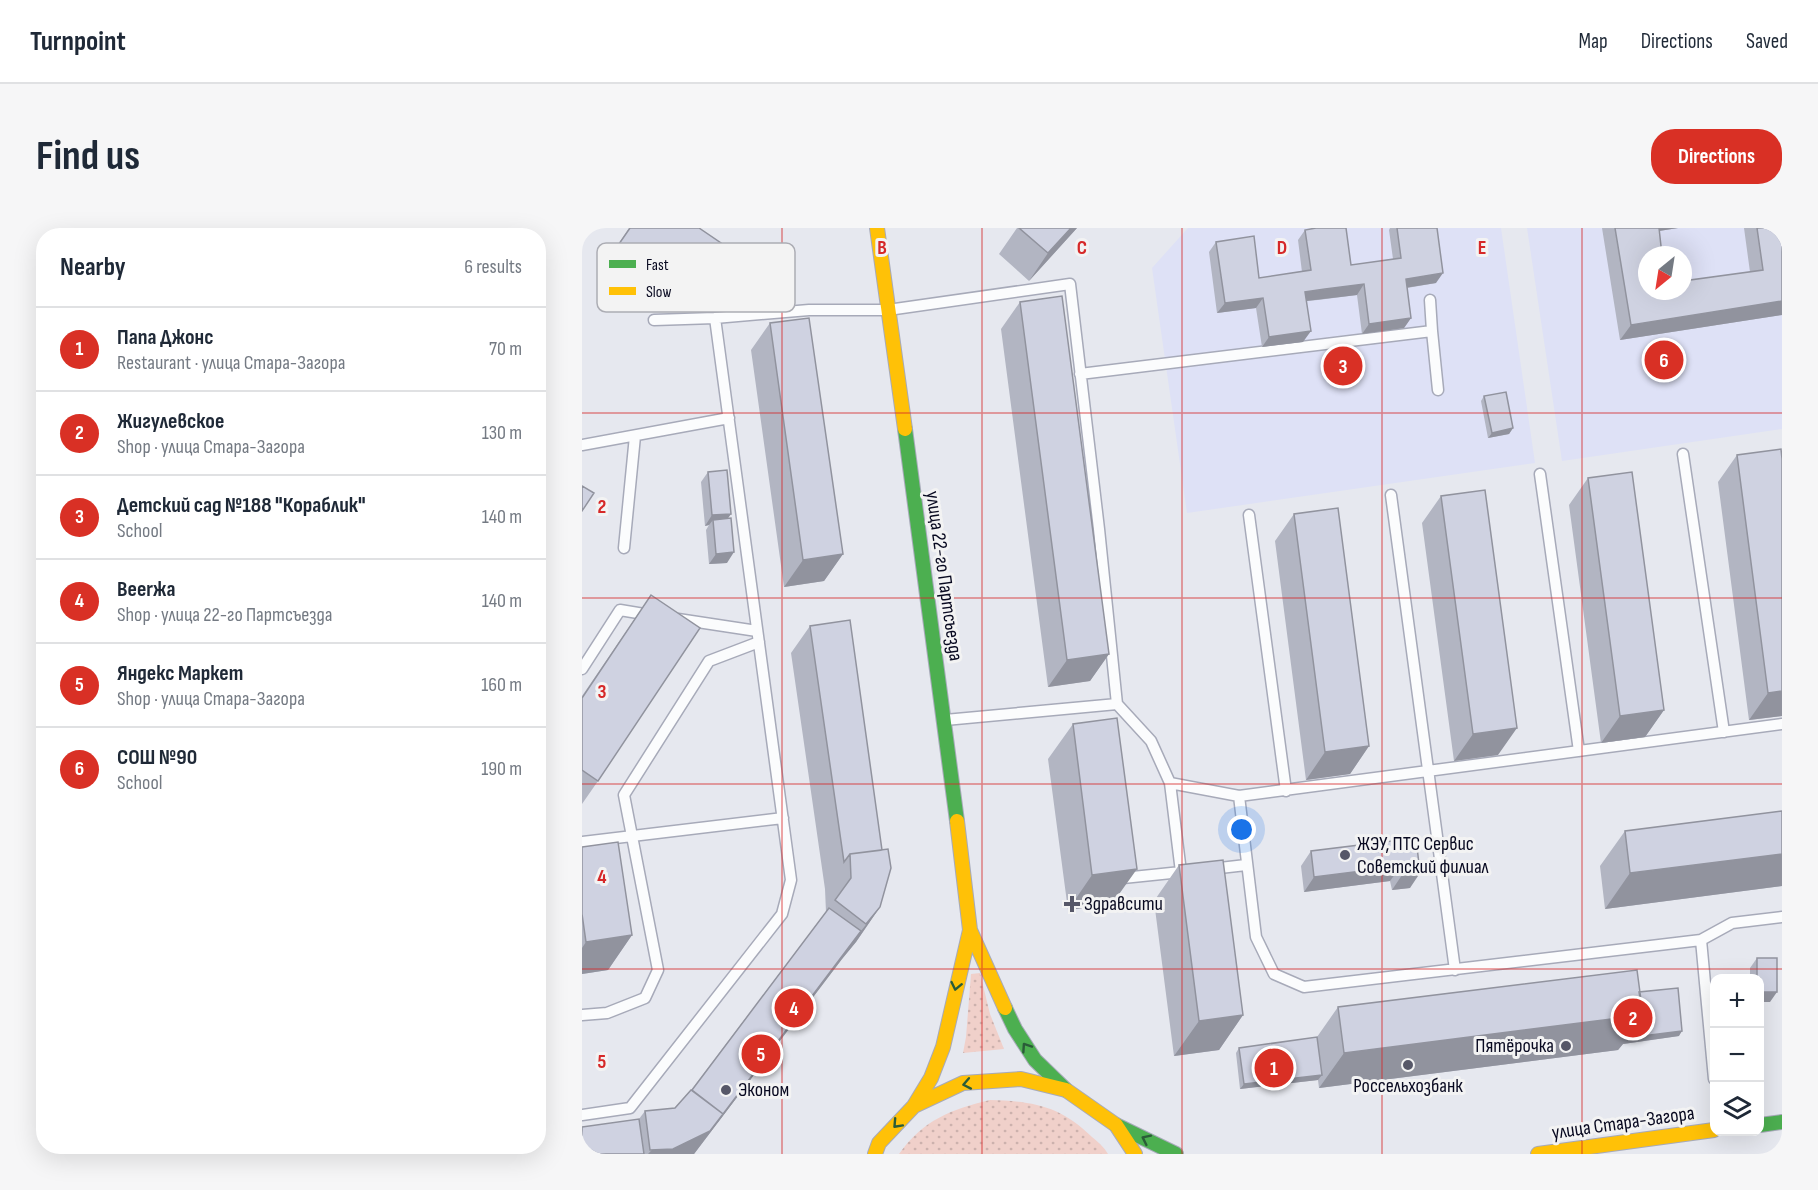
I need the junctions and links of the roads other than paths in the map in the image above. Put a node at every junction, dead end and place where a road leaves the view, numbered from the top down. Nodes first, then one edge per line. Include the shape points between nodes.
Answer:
1 (877, 228) edge
2 (1430, 300) dead end
3 (888, 310) junction
4 (795, 311) edge
5 (786, 312) edge
6 (715, 318) junction
7 (654, 320) dead end
8 (1432, 332) junction
9 (1080, 374) junction
10 (1438, 390) dead end
11 (729, 418) junction
12 (635, 435) junction
13 (582, 445) edge
14 (1683, 454) dead end
15 (1540, 474) dead end
16 (1392, 495) dead end
17 (1249, 515) dead end
18 (624, 548) dead end
19 (758, 636) junction
20 (582, 669) edge
21 (1117, 704) junction
22 (945, 720) junction
23 (1782, 724) edge
24 (1724, 732) junction
25 (1580, 751) junction
26 (1428, 770) junction
27 (1170, 783) junction
28 (1286, 791) junction
29 (1239, 796) junction
30 (783, 818) junction
31 (631, 836) junction
32 (582, 842) edge
33 (1246, 866) junction
34 (1181, 872) junction
35 (1123, 878) edge
36 (1782, 917) edge
37 (970, 930) junction
38 (1701, 940) junction
39 (1455, 970) junction
40 (582, 1015) edge
41 (1710, 1036) edge
42 (1066, 1089) junction
43 (914, 1106) junction
44 (582, 1115) edge
45 (1782, 1122) edge
46 (1764, 1124) edge
47 (1116, 1125) junction
48 (1710, 1131) edge
49 (877, 1148) edge
50 (868, 1154) edge
51 (1135, 1154) edge
52 (1176, 1154) edge
53 (1538, 1154) edge

1 - 3 street, улица 22-го Партсъезда
2 - 8 lane
3 - 4 lane
3 - 9 lane via 1070,284
3 - 22 street, улица 22-го Партсъезда
5 - 6 lane
6 - 7 lane
6 - 11 lane
8 - 9 lane
8 - 10 lane
9 - 21 lane
11 - 12 lane
11 - 19 lane
12 - 13 lane
12 - 18 lane
14 - 24 lane
15 - 25 lane
16 - 26 lane
17 - 28 lane
19 - 20 lane via 620,610
19 - 30 lane
19 - 31 lane via 709,661 624,795
21 - 22 lane
21 - 27 lane via 1151,741
22 - 37 street, улица 22-го Партсъезда
23 - 24 lane
24 - 25 lane
25 - 26 lane
26 - 28 lane
26 - 39 lane
27 - 29 lane
27 - 34 lane
28 - 29 lane
29 - 33 lane
30 - 31 lane
30 - 44 lane via 791,880 782,914 630,1108
31 - 32 lane
31 - 40 lane via 658,970 645,998 607,1013
33 - 34 lane
33 - 39 lane via 1256,938 1274,974 1304,987
34 - 35 lane
36 - 38 lane via 1732,923
42 -> 37 street, улица 22-го Партсъезда via 1036,1062 1017,1034
37 -> 43 street, улица 22-го Партсъезда via 943,1047
38 - 39 lane
38 - 41 lane
42 -> 43 street via 1021,1079 963,1083
42 - 47 street, улица 22-го Партсъезда
43 -> 49 street
45 - 46 street
47 - 51 street
52 -> 47 street
48 - 53 street, улица Стара-Загора
49 - 50 street

